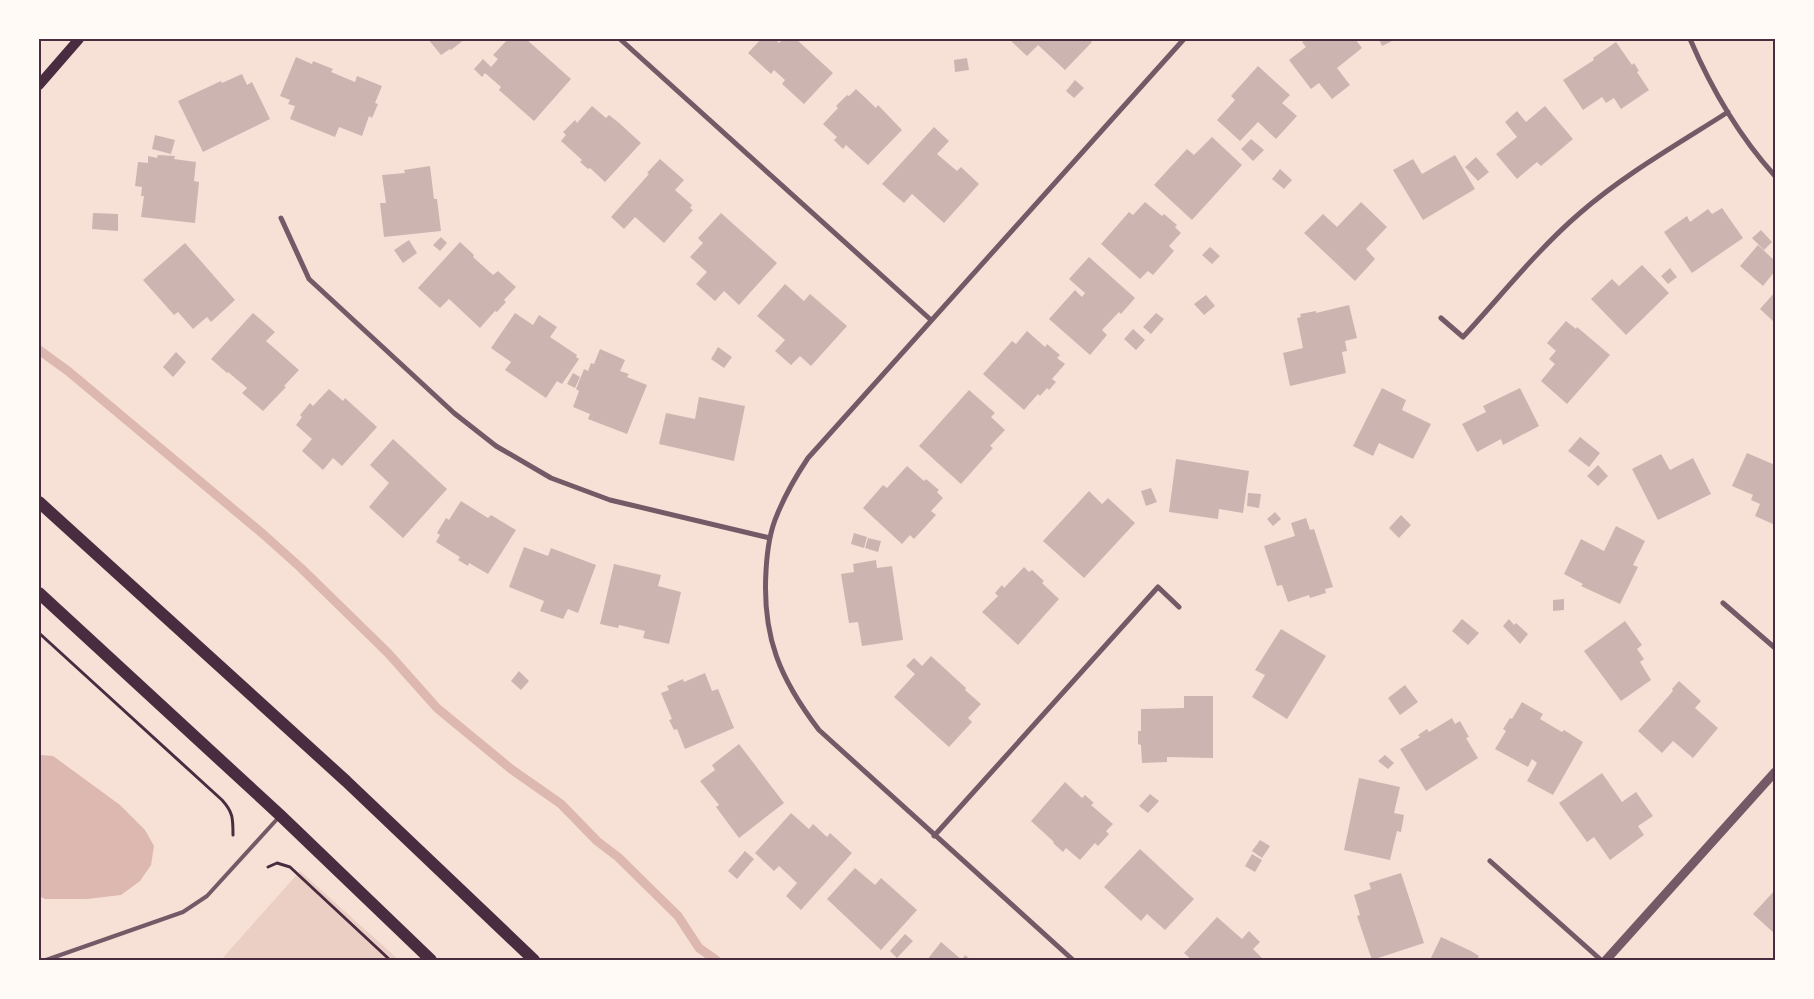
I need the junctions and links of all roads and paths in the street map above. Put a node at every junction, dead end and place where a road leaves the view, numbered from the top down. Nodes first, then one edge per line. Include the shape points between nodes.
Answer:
1 (79, 39) edge
2 (620, 39) edge
3 (1184, 39) edge
4 (1690, 39) edge
5 (39, 84) edge
6 (1728, 112) junction
7 (1775, 176) edge
8 (281, 218) dead end
9 (1441, 318) dead end
10 (931, 320) junction
11 (39, 502) edge
12 (770, 538) junction
13 (39, 593) edge
14 (1724, 603) dead end
15 (1179, 607) dead end
16 (39, 633) edge
17 (1775, 648) edge
18 (1775, 772) edge
19 (281, 816) junction
20 (233, 835) dead end
21 (934, 836) junction
22 (1490, 861) dead end
23 (268, 867) dead end
24 (46, 960) edge
25 (390, 960) edge
26 (431, 960) edge
27 (534, 960) edge
28 (1073, 960) edge
29 (1601, 960) edge
30 (1606, 960) edge

1 - 5 main road
2 - 10 street
3 - 10 street
4 - 6 street
6 - 7 street
6 - 9 street via 1625,178 1581,212 1560,230 1463,337
8 - 12 street via 309,279 454,413 496,446 551,478 610,500
10 - 12 street via 808,458 790,486
11 - 27 main road via 346,781
12 - 21 street via 764,599 771,643 799,704 819,730
13 - 19 main road
14 - 17 street
15 - 21 street via 1158,587
16 - 20 path via 222,800 231,810
18 - 30 street
19 - 24 lane via 207,896 183,912
19 - 26 main road
21 - 28 street
22 - 29 street
23 - 25 path via 276,863 290,867

